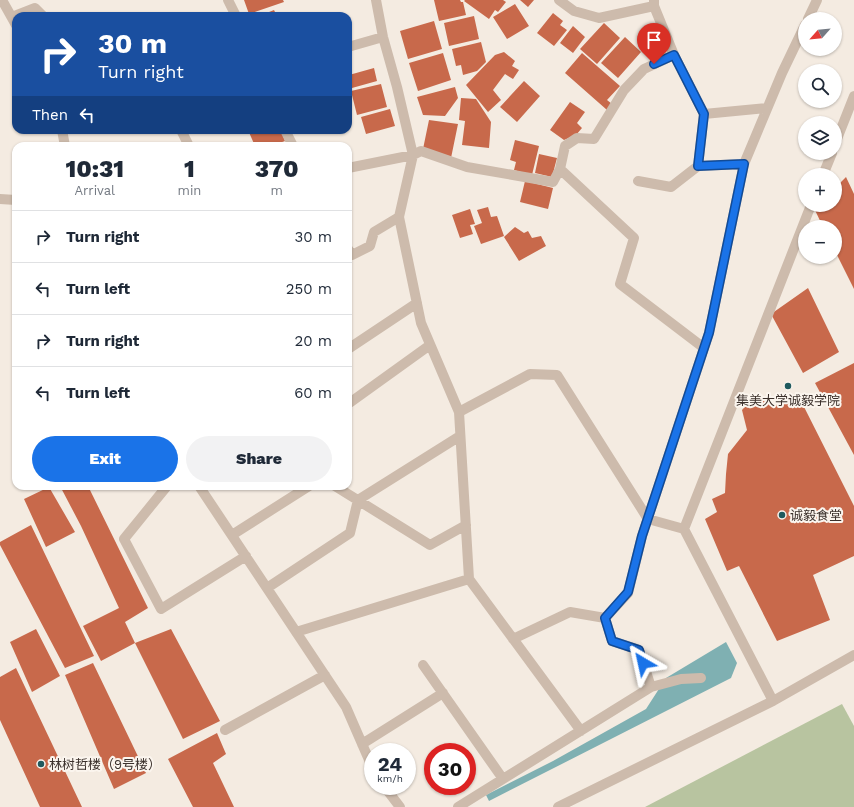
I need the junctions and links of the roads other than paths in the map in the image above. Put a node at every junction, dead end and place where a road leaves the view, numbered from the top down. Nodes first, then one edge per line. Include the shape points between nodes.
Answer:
1 (2, 0) edge
2 (228, 0) edge
3 (376, 0) edge
4 (559, 0) edge
5 (817, 0) edge
6 (654, 3) edge
7 (29, 12) edge
8 (39, 12) edge
9 (234, 12) edge
10 (811, 12) edge
11 (12, 18) edge
12 (383, 37) junction
13 (798, 40) edge
14 (352, 46) edge
15 (674, 55) junction
16 (854, 96) edge
17 (767, 108) junction
18 (704, 114) junction
19 (842, 126) edge
20 (413, 155) junction
21 (744, 164) junction
22 (698, 166) junction
23 (352, 167) edge
24 (560, 169) junction
25 (638, 181) dead end
26 (0, 199) edge
27 (12, 200) edge
28 (808, 212) edge
29 (399, 217) junction
30 (352, 255) edge
31 (417, 303) junction
32 (430, 345) junction
33 (352, 346) edge
34 (704, 348) junction
35 (352, 401) edge
36 (459, 412) junction
37 (460, 436) junction
38 (164, 490) edge
39 (204, 490) edge
40 (303, 490) edge
41 (342, 490) edge
42 (358, 500) junction
43 (648, 519) junction
44 (466, 525) junction
45 (684, 529) junction
46 (232, 535) junction
47 (246, 556) junction
48 (468, 578) junction
49 (266, 588) junction
50 (605, 618) junction
51 (296, 632) junction
52 (514, 639) junction
53 (854, 655) edge
54 (423, 665) dead end
55 (325, 675) junction
56 (701, 678) dead end
57 (651, 687) junction
58 (443, 693) junction
59 (773, 701) junction
60 (225, 730) dead end
61 (581, 731) junction
62 (362, 744) junction
63 (364, 749) edge
64 (504, 779) junction
65 (391, 795) edge
66 (400, 807) edge
67 (458, 807) edge
68 (558, 807) edge

1 - 11 street
2 - 9 street
3 - 12 street
4 - 6 street via 574,11 599,18
5 - 10 street
6 - 15 street
7 - 8 street via 36,8
12 - 14 street
12 - 20 street
13 - 17 street
15 - 18 street
15 - 24 street via 644,69 624,90 594,139 577,138 566,146
16 - 19 street
17 - 18 street
17 - 21 street
18 - 22 street
20 - 23 street
20 - 24 street via 421,151 467,167 553,182
20 - 29 street
21 - 22 street
21 - 34 street
22 - 25 street via 671,187
24 - 34 street via 634,238 620,284
26 - 27 street
28 - 45 street
29 - 30 street via 374,232 370,246
29 - 31 street
31 - 32 street via 421,323
31 - 33 street
32 - 35 street
32 - 36 street
34 - 43 street
36 - 37 street
36 - 43 street via 530,374 557,375
37 - 42 street
37 - 44 street
38 - 47 street via 124,538 160,609
39 - 46 street
40 - 46 street
41 - 42 street
42 - 44 street via 430,546
42 - 49 street via 350,533
43 - 45 street
43 - 50 street via 628,592
44 - 48 street
45 - 59 street
46 - 47 street
47 - 49 street
48 - 51 street
48 - 52 street
49 - 51 street
50 - 52 street via 570,612
50 - 57 street via 612,641 639,650
51 - 55 street
52 - 61 street
53 - 59 street
54 - 58 street
55 - 60 street
55 - 62 street via 346,707
56 - 57 street via 681,679
57 - 61 street
58 - 62 street
58 - 64 street
59 - 68 street
61 - 64 street
62 - 63 street
64 - 67 street
65 - 66 street

